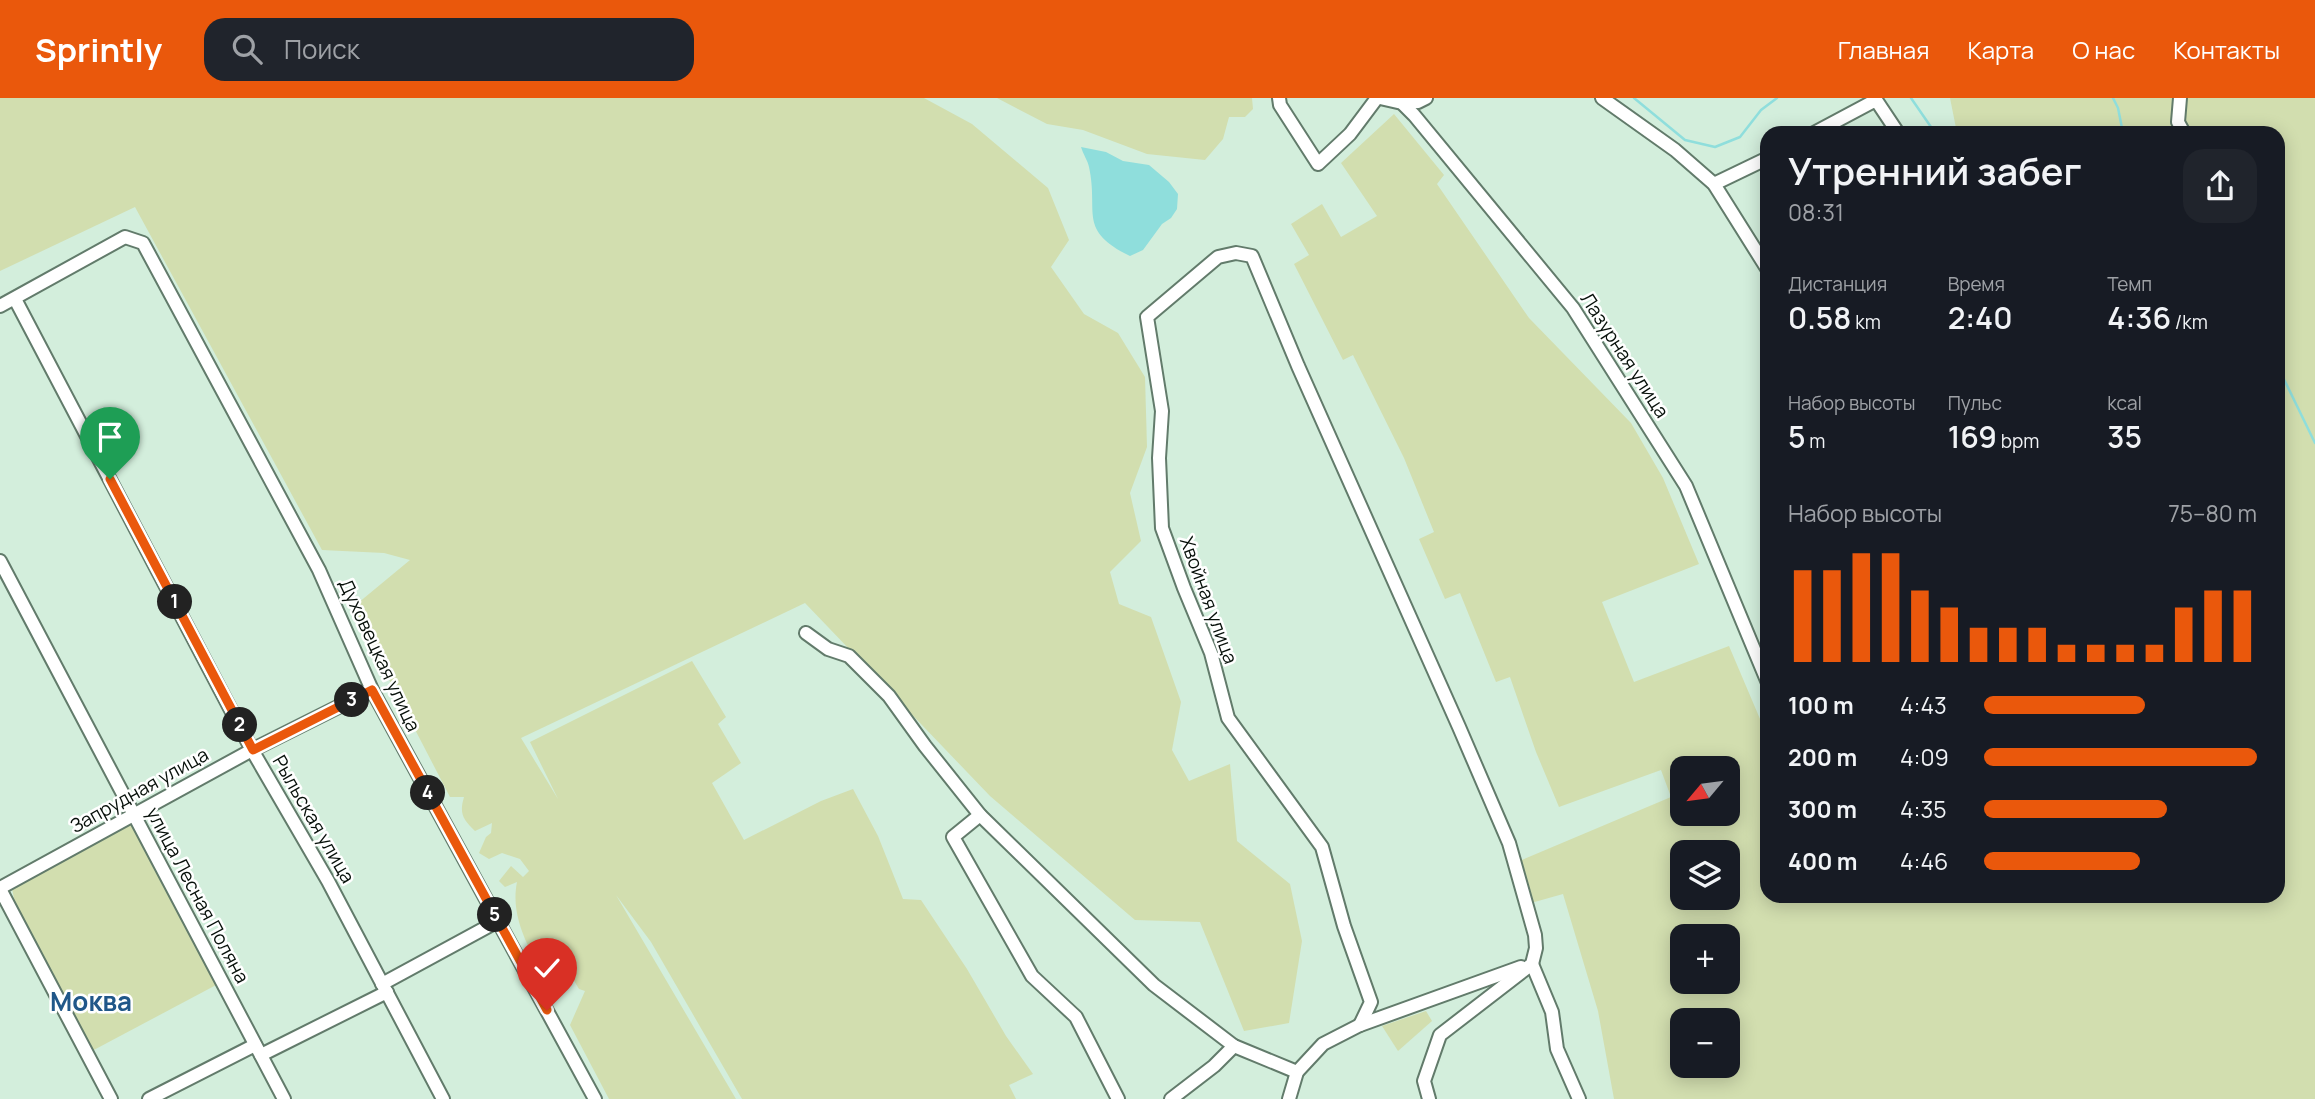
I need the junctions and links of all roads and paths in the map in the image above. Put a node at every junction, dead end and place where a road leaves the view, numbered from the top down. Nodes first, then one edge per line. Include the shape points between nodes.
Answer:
1 (1279, 98) edge
2 (1379, 98) edge
3 (1426, 98) edge
4 (1602, 98) edge
5 (2180, 98) edge
6 (1402, 103) junction
7 (1827, 126) edge
8 (1893, 126) edge
9 (2180, 126) edge
10 (1760, 162) edge
11 (1714, 184) junction
12 (1760, 257) edge
13 (15, 299) junction
14 (0, 306) edge
15 (0, 561) edge
16 (806, 633) dead end
17 (1760, 664) edge
18 (372, 690) junction
19 (253, 750) junction
20 (134, 815) junction
21 (980, 815) junction
22 (0, 888) edge
23 (498, 921) junction
24 (1532, 964) junction
25 (385, 988) junction
26 (1360, 1025) junction
27 (1234, 1046) junction
28 (258, 1050) junction
29 (1297, 1072) junction
30 (111, 1099) edge
31 (149, 1099) edge
32 (284, 1099) edge
33 (443, 1099) edge
34 (595, 1099) edge
35 (1118, 1099) edge
36 (1171, 1099) edge
37 (1289, 1099) edge
38 (1429, 1099) edge
39 (1579, 1099) edge

1 - 2 street via 1318,164
2 - 6 street
3 - 6 street
4 - 11 street
5 - 9 street
6 - 17 street, Лазурная улица via 1573,308 1686,486
7 - 8 street via 1876,100
10 - 11 street
11 - 12 street
13 - 14 street
13 - 18 street, Духовецкая улица via 125,237 143,243 319,570
13 - 19 street, Рыльская улица
15 - 20 street, улица Лесная Поляна
16 - 21 street via 828,649 849,656 889,696
18 - 19 street, Запрудная улица
18 - 23 street, Духовецкая улица
19 - 20 street, Запрудная улица
19 - 25 street, Рыльская улица
20 - 22 street, Запрудная улица
20 - 28 street, улица Лесная Поляна
21 - 27 street via 1154,985
21 - 35 street via 953,837 1032,976 1076,1017
22 - 30 street
23 - 25 street
23 - 34 street, Духовецкая улица
24 - 26 street
24 - 26 street, Хвойная улица via 1535,935 1509,843 1252,256 1218,257 1147,317 1162,411 1158,458 1162,528 1211,653 1228,718 1322,847 1371,1002
24 - 38 street via 1440,1035 1424,1081
24 - 39 street via 1552,1012 1557,1049
25 - 28 street
25 - 33 street, Рыльская улица
26 - 29 street via 1323,1044
27 - 29 street
27 - 36 street
28 - 31 street
28 - 32 street, улица Лесная Поляна
29 - 37 street

